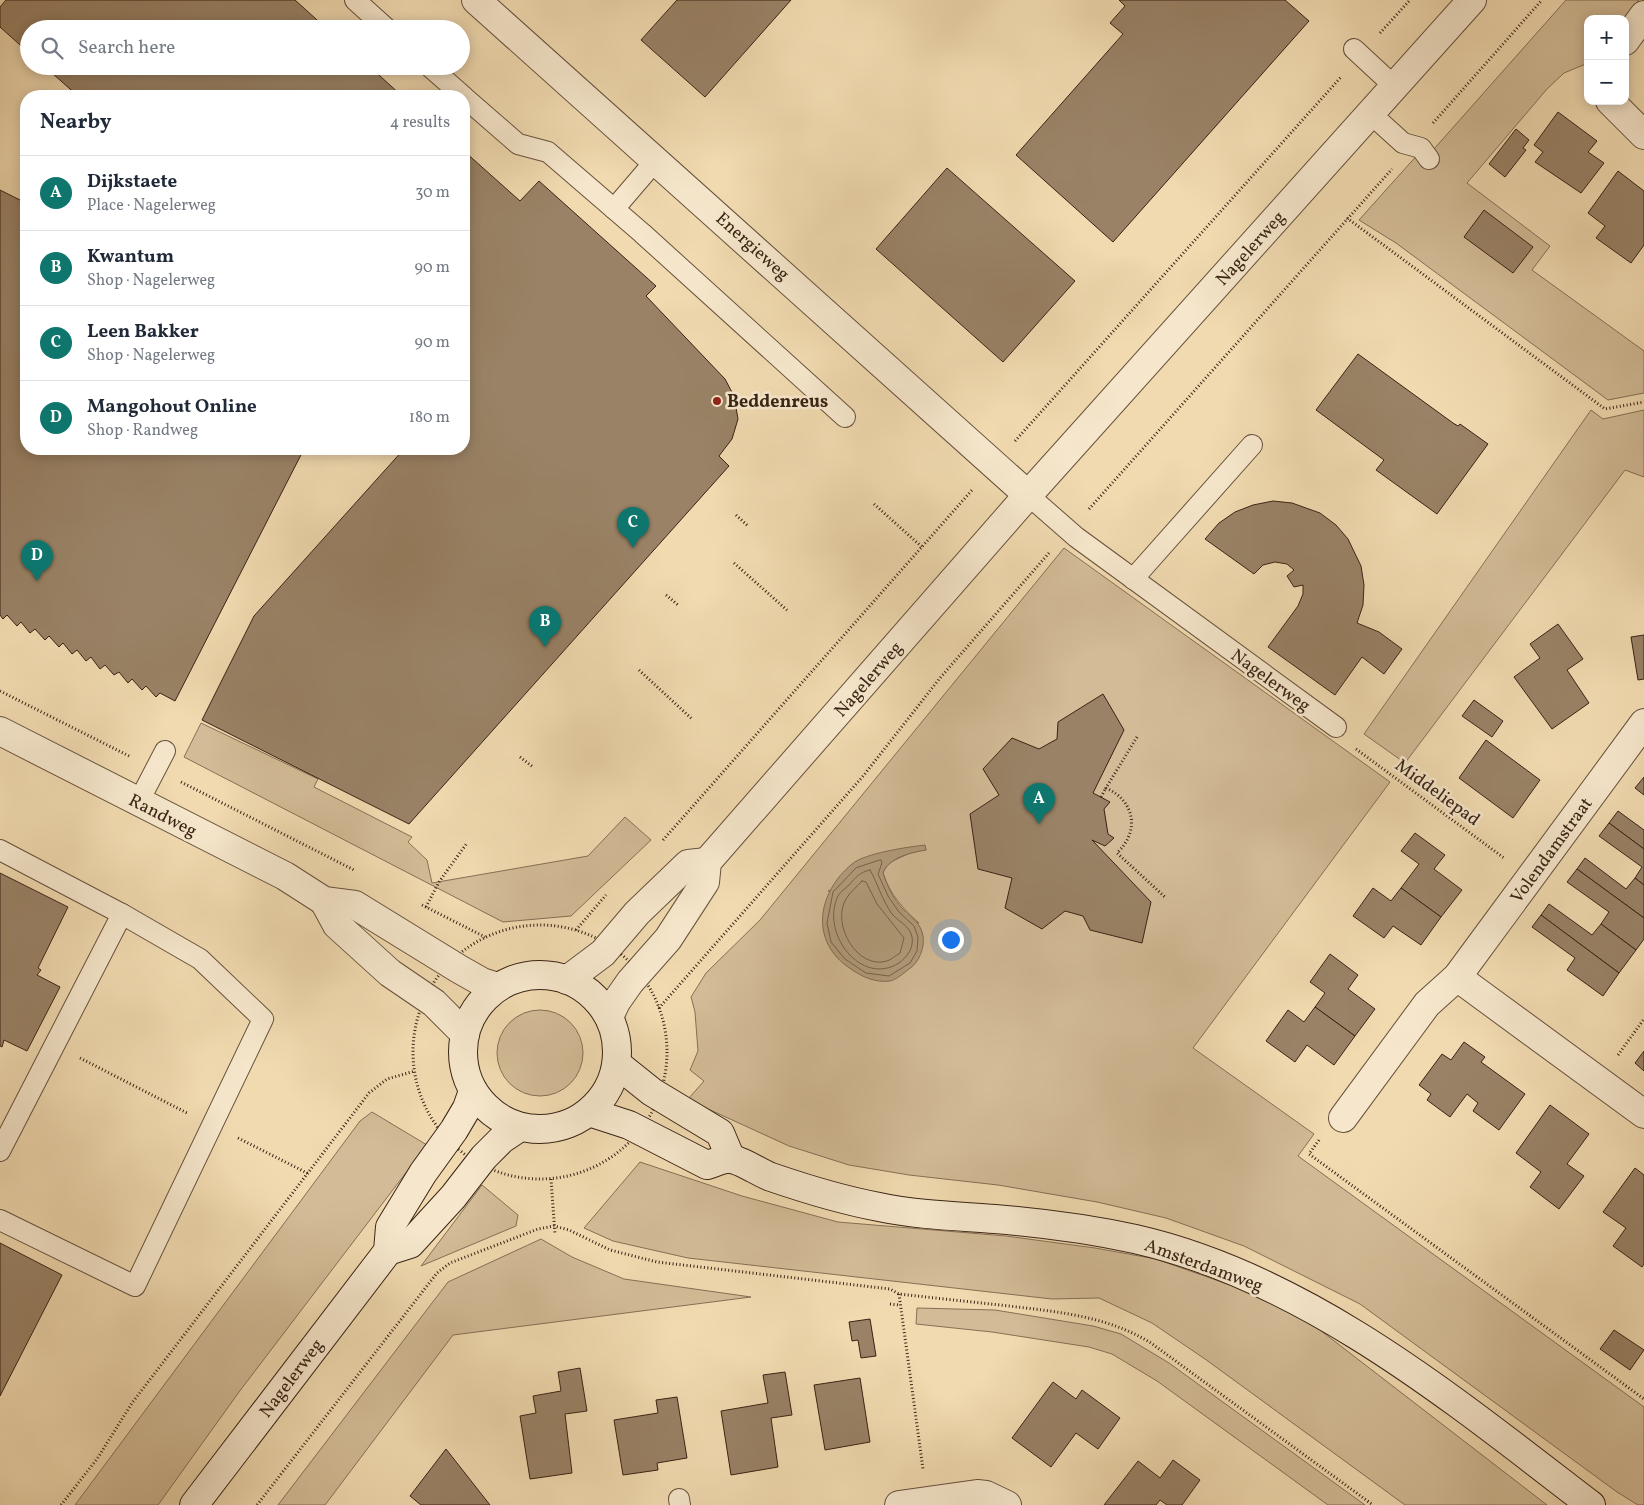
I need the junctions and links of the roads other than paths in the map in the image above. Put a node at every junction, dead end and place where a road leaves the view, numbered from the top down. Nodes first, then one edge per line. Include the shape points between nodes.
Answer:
1 (355, 0) edge
2 (476, 0) edge
3 (1472, 0) edge
4 (1644, 15) edge
5 (377, 20) edge
6 (1629, 36) edge
7 (1358, 52) road end
8 (439, 75) edge
9 (1395, 87) junction
10 (455, 90) edge
11 (470, 103) edge
12 (1614, 105) edge
13 (1371, 114) junction
14 (1644, 135) edge
15 (1429, 159) dead end
16 (656, 160) junction
17 (614, 209) junction
18 (845, 417) dead end
19 (1252, 445) dead end
20 (1028, 495) junction
21 (1133, 579) junction
22 (1644, 723) edge
23 (1336, 727) dead end
24 (0, 732) edge
25 (165, 751) dead end
26 (138, 803) junction
27 (0, 850) edge
28 (706, 862) junction
29 (324, 901) junction
30 (122, 914) junction
31 (1457, 977) junction
32 (567, 980) junction
33 (498, 987) junction
34 (610, 1017) junction
35 (465, 1034) junction
36 (617, 1064) junction
37 (473, 1090) junction
38 (589, 1112) junction
39 (1644, 1114) edge
40 (1333, 1126) road end
41 (520, 1127) junction
42 (0, 1151) edge
43 (731, 1159) junction
44 (0, 1220) edge
45 (388, 1251) junction
46 (194, 1505) edge
47 (899, 1505) edge
48 (1007, 1505) edge
49 (1591, 1505) edge

1 - 5 lane
2 - 16 street, Energieweg
3 - 9 street, Nagelerweg
4 - 6 street
7 - 9 lane
8 - 10 lane
9 - 13 street, Nagelerweg
11 - 17 lane via 518,144 548,152
12 - 14 street
13 - 15 lane via 1403,143 1421,148
13 - 20 street, Nagelerweg
16 - 17 lane
16 - 20 street, Energieweg
17 - 18 lane
19 - 21 lane
20 - 21 lane, Nagelerweg via 1076,537
20 - 28 street, Nagelerweg
21 - 23 lane, Nagelerweg
22 - 31 street, Volendamstraat
24 - 26 street, Randweg
25 - 26 lane
26 - 29 street, Randweg via 285,876
27 - 30 lane
28 - 32 street via 688,864 637,913 603,952
28 - 34 street via 706,882 668,939 630,982
29 - 33 street, Randweg via 354,905 459,969
29 - 35 street via 336,925 390,973 434,1002
30 - 42 lane
30 - 44 lane via 200,958 263,1019 135,1286
31 - 39 street
31 - 40 street, Volendamstraat via 1427,1004
32 - 33 street via 550,975 532,975
32 - 34 street via 592,995
33 - 35 street via 477,1007
34 - 36 street via 616,1040
35 - 37 street via 464,1063
36 - 38 street via 608,1090
36 - 43 street via 652,1092 720,1132
37 - 41 street via 493,1113
37 - 45 street via 454,1130 422,1172 390,1227
38 - 41 street via 556,1128
38 - 43 street via 629,1125 707,1165
41 - 45 street via 484,1157 410,1244
43 - 49 street, Amsterdamweg via 793,1184 861,1203 914,1213 1080,1228 1138,1240 1232,1271 1365,1341
45 - 46 street, Nagelerweg
47 - 48 street via 977,1494

